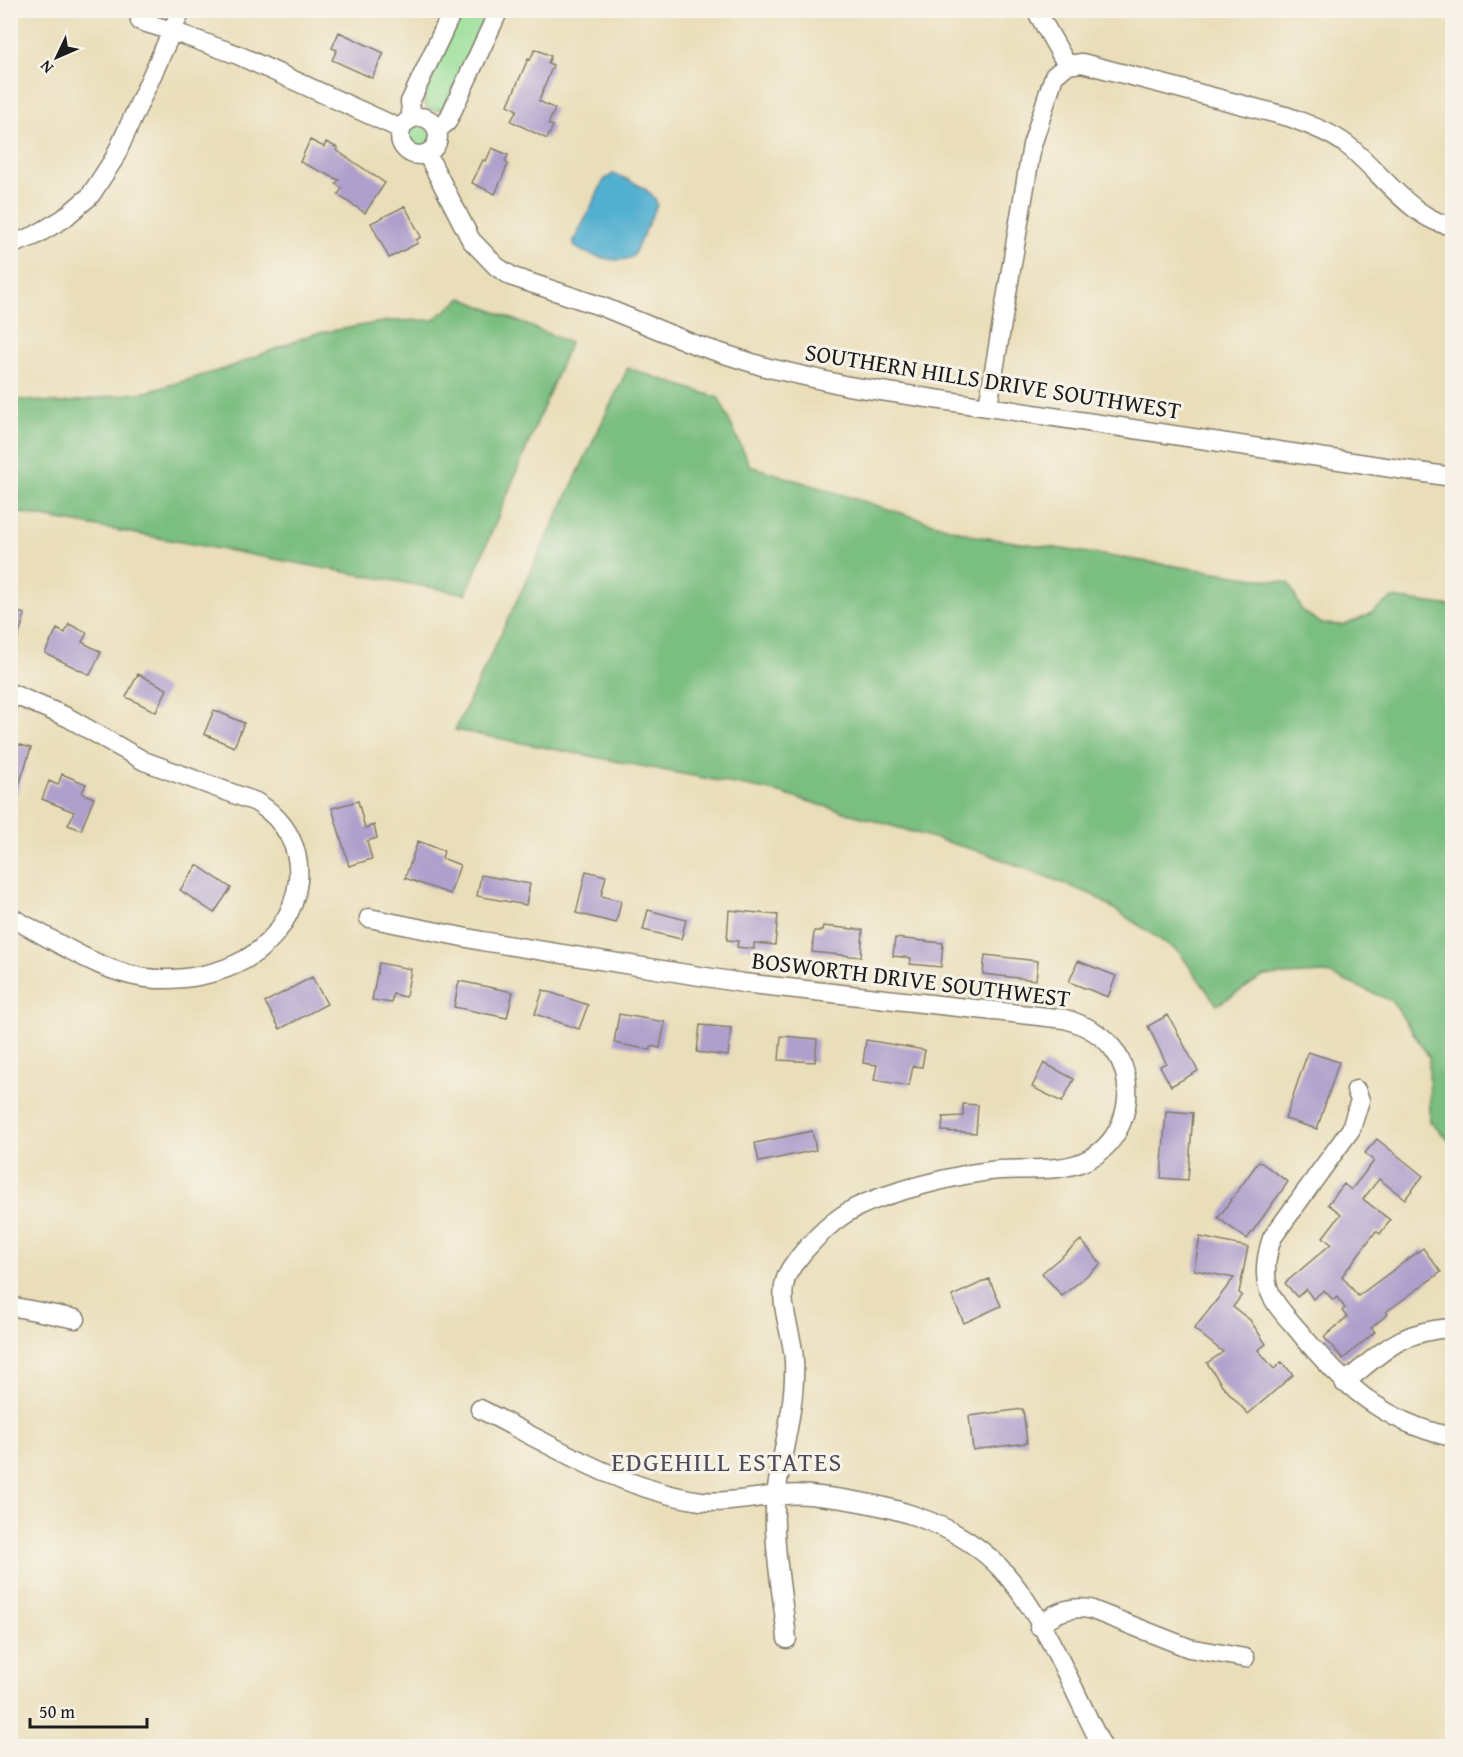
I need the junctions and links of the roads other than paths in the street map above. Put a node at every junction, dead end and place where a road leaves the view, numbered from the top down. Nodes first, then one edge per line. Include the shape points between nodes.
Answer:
1 (182, 10) edge
2 (453, 10) edge
3 (499, 10) edge
4 (1036, 10) edge
5 (140, 21) dead end
6 (172, 31) junction
7 (1067, 65) junction
8 (407, 124) junction
9 (437, 129) junction
10 (427, 153) junction
11 (1452, 225) edge
12 (10, 245) edge
13 (988, 406) junction
14 (1452, 477) edge
15 (10, 693) edge
16 (10, 917) edge
17 (369, 918) dead end
18 (1356, 1090) dead end
19 (10, 1306) edge
20 (75, 1319) dead end
21 (1452, 1328) edge
22 (1344, 1383) junction
23 (480, 1409) dead end
24 (1452, 1437) edge
25 (776, 1495) junction
26 (1039, 1626) junction
27 (787, 1639) dead end
28 (1245, 1658) dead end
29 (1102, 1746) edge

1 - 6 street
2 - 8 street via 410,102
3 - 9 street via 447,122
4 - 7 street
5 - 6 street
6 - 8 street
6 - 12 street via 114,159 90,196 63,219
7 - 11 street via 1082,63 1315,127 1347,146 1432,221
7 - 13 street via 1054,76 1032,145
8 - 9 street via 425,119
8 - 10 street via 400,138 405,149 415,155
9 - 10 street via 436,145
10 - 13 street, SOUTHERN HILLS DRIVE SOUTHWEST via 471,240 497,267 513,277 765,367 848,386
13 - 14 street, SOUTHERN HILLS DRIVE SOUTHWEST
15 - 16 street via 67,717 144,761 270,810 293,839 299,870 291,907 277,931 247,958 210,973 169,978 137,976 88,958
17 - 25 street, BOSWORTH DRIVE SOUTHWEST via 482,941 743,983 1065,1019 1097,1033 1112,1047 1126,1079 1126,1108 1117,1133 1091,1158 1064,1168 962,1175 867,1203 831,1225 793,1265 782,1290 795,1379
18 - 22 street via 1360,1100 1351,1129 1277,1230 1266,1255 1265,1271 1275,1303
19 - 20 street
21 - 22 street via 1411,1334 1394,1342
22 - 24 street via 1395,1418
23 - 25 street via 622,1480 702,1501
25 - 26 street via 808,1494 866,1503 944,1527 967,1540 1004,1572
25 - 27 street, BOSWORTH DRIVE SOUTHWEST
26 - 28 street via 1060,1611 1090,1609 1189,1648
26 - 29 street

